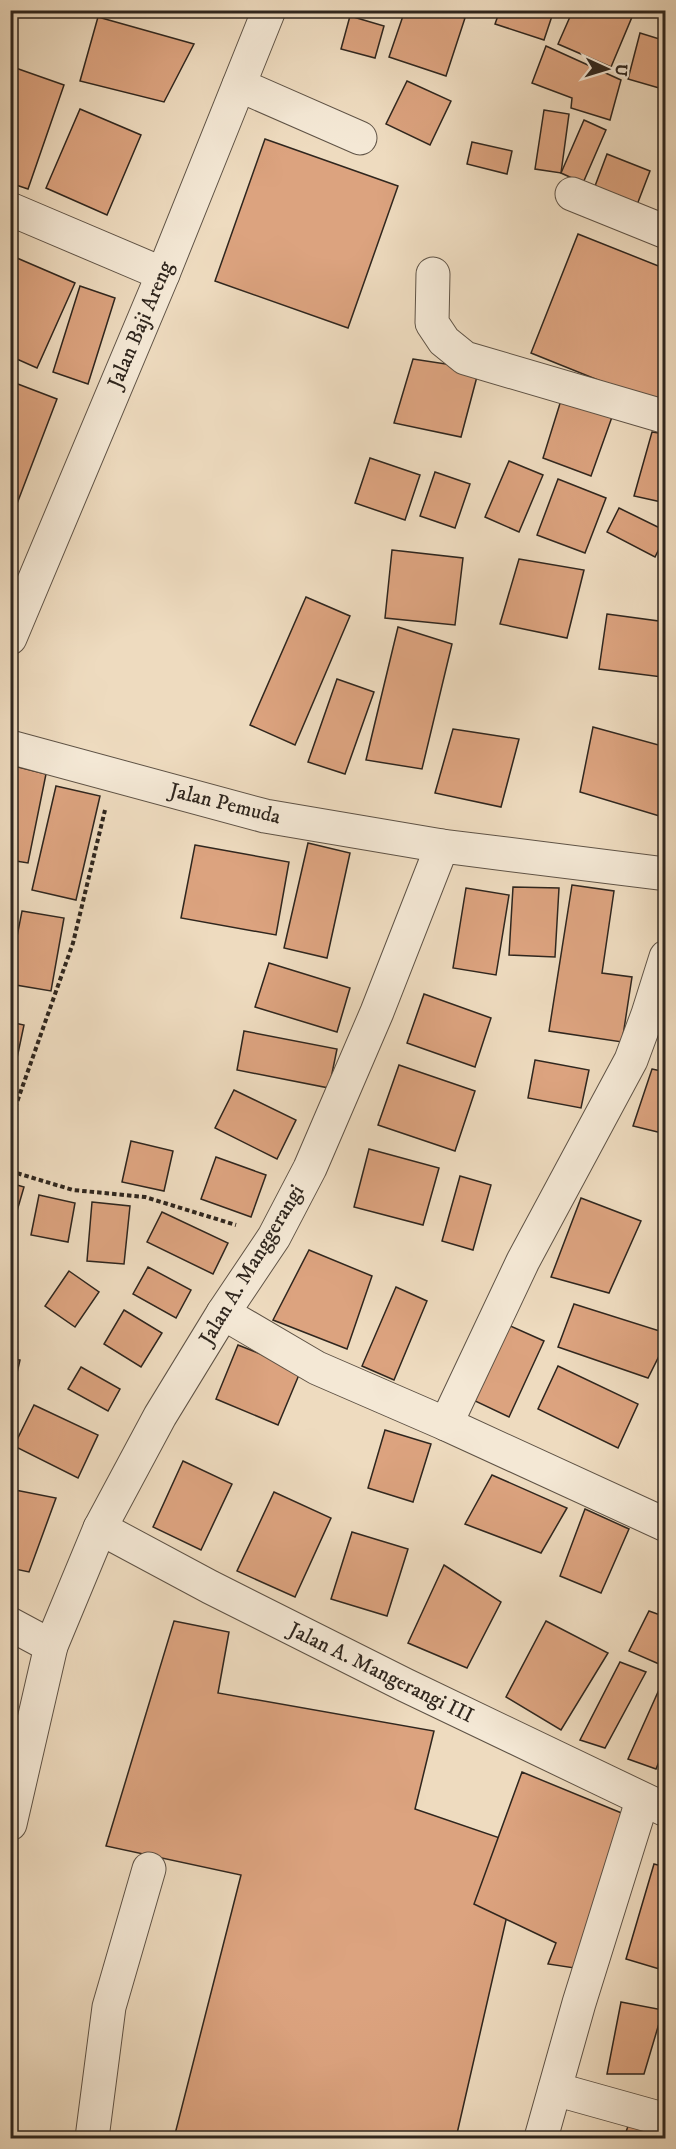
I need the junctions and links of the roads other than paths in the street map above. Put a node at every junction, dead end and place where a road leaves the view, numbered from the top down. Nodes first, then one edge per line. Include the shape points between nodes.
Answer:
1 (269, 10) edge
2 (239, 85) junction
3 (360, 138) dead end
4 (572, 194) dead end
5 (10, 209) edge
6 (666, 232) edge
7 (163, 273) junction
8 (433, 274) dead end
9 (666, 417) edge
10 (10, 638) edge
11 (10, 747) edge
12 (442, 846) junction
13 (666, 874) edge
14 (666, 957) edge
15 (223, 1313) junction
16 (446, 1424) junction
17 (666, 1525) edge
18 (100, 1528) junction
19 (10, 1624) edge
20 (51, 1646) junction
21 (654, 1805) edge
22 (10, 1824) edge
23 (149, 1869) dead end
24 (555, 2089) junction
25 (666, 2120) edge
26 (92, 2139) edge
27 (541, 2139) edge

1 - 2 street, Jalan Baji Areng
2 - 3 street
2 - 7 street, Jalan Baji Areng
4 - 6 street
5 - 7 street
7 - 10 street, Jalan Baji Areng
8 - 9 street via 432,323 444,341 465,358
11 - 12 street, Jalan Pemuda via 265,816
12 - 13 street
12 - 15 street, Jalan A. Manggerangi via 310,1168 274,1236
14 - 16 street via 631,1060 523,1261
15 - 16 street via 317,1368
15 - 18 street, Jalan A. Manggerangi via 160,1416
16 - 17 street
18 - 20 street, Jalan A. Manggerangi
18 - 21 street, Jalan A. Mangerangi III via 385,1675
19 - 20 street
20 - 22 street, Jalan A. Manggerangi
21 - 24 street via 579,2003
23 - 26 street via 109,2007
24 - 25 street
24 - 27 street

